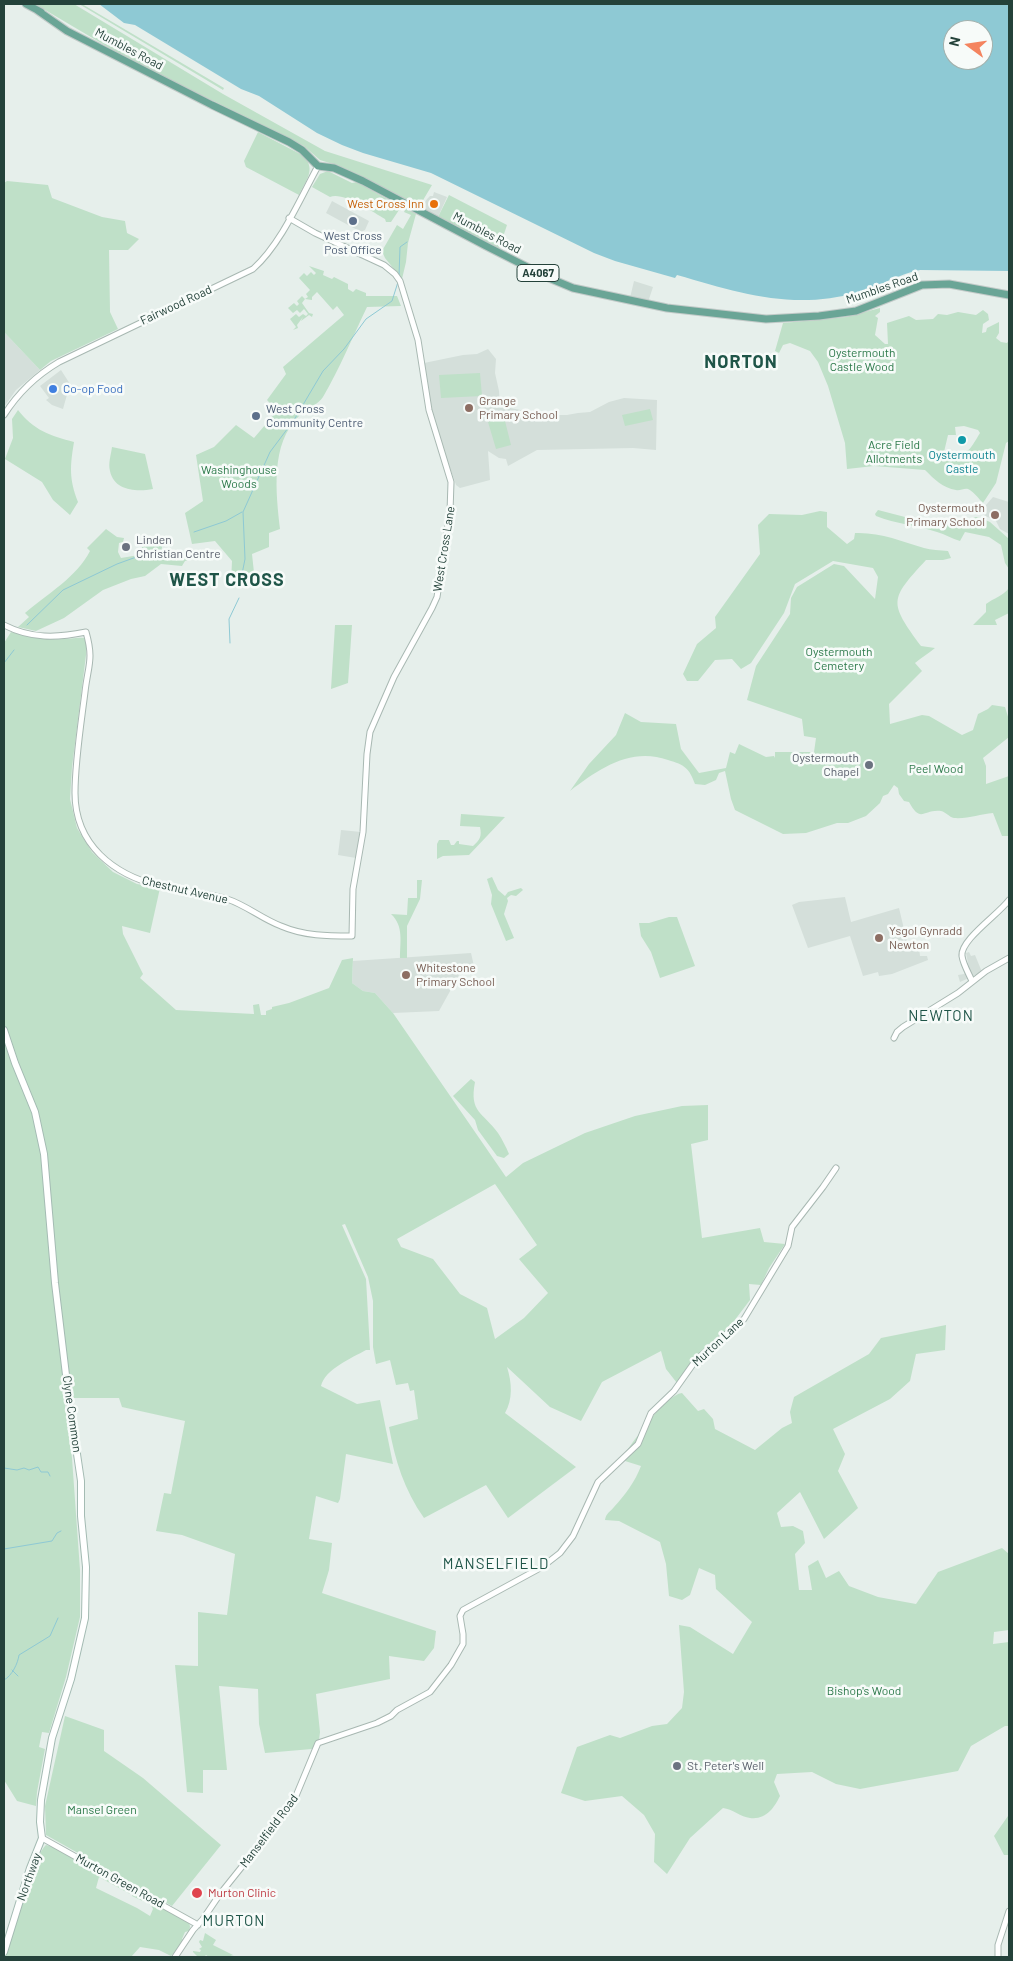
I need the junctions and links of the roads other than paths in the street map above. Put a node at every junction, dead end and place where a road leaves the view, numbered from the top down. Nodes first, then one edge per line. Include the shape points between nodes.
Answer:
1 (26, 4) edge
2 (318, 166) junction
3 (289, 218) junction
4 (1009, 296) edge
5 (4, 415) edge
6 (4, 625) edge
7 (1009, 900) edge
8 (352, 936) joint
9 (1009, 958) edge
10 (972, 981) junction
11 (4, 1030) edge
12 (894, 1038) dead end
13 (836, 1168) dead end
14 (622, 1458) joint
15 (41, 1800) joint
16 (42, 1838) junction
17 (1009, 1911) edge
18 (198, 1925) junction
19 (4, 1952) edge
20 (175, 1957) edge
21 (998, 1957) edge

1 - 2 main road, Mumbles Road via 66,31 289,142
2 - 3 street, Fairwood Road
2 - 4 main road, Mumbles Road / A4067 via 334,168 363,181 573,288 668,308 778,319 856,311 922,285 949,284
3 - 5 street, Fairwood Road via 271,249 253,269 59,362 25,388
3 - 8 street, West Cross Lane via 384,265 402,286 418,340 428,410 452,493 437,597 394,677 370,732 363,832 353,889
6 - 8 street, Chestnut Avenue via 25,634 45,637 83,633 91,649 76,802 84,833 98,852 117,869 159,886 228,899 296,932
7 - 10 street via 964,945 961,954
9 - 10 street
10 - 12 street via 903,1027
11 - 15 main road, Clyne Common via 35,1112 44,1154 55,1283 81,1481 86,1567 85,1618 71,1679 52,1738
13 - 14 street, Murton Lane via 792,1227 788,1246 744,1319 696,1360 674,1391 651,1413 638,1444
14 - 18 street, Manselfield Road via 598,1482 579,1527 560,1553 542,1567 462,1611 463,1644 430,1692 377,1724 318,1743 293,1803
15 - 16 main road, Northway
16 - 18 street, Murton Green Road
16 - 19 main road, Northway
17 - 21 street via 998,1945
18 - 20 street, Manselfield Road

